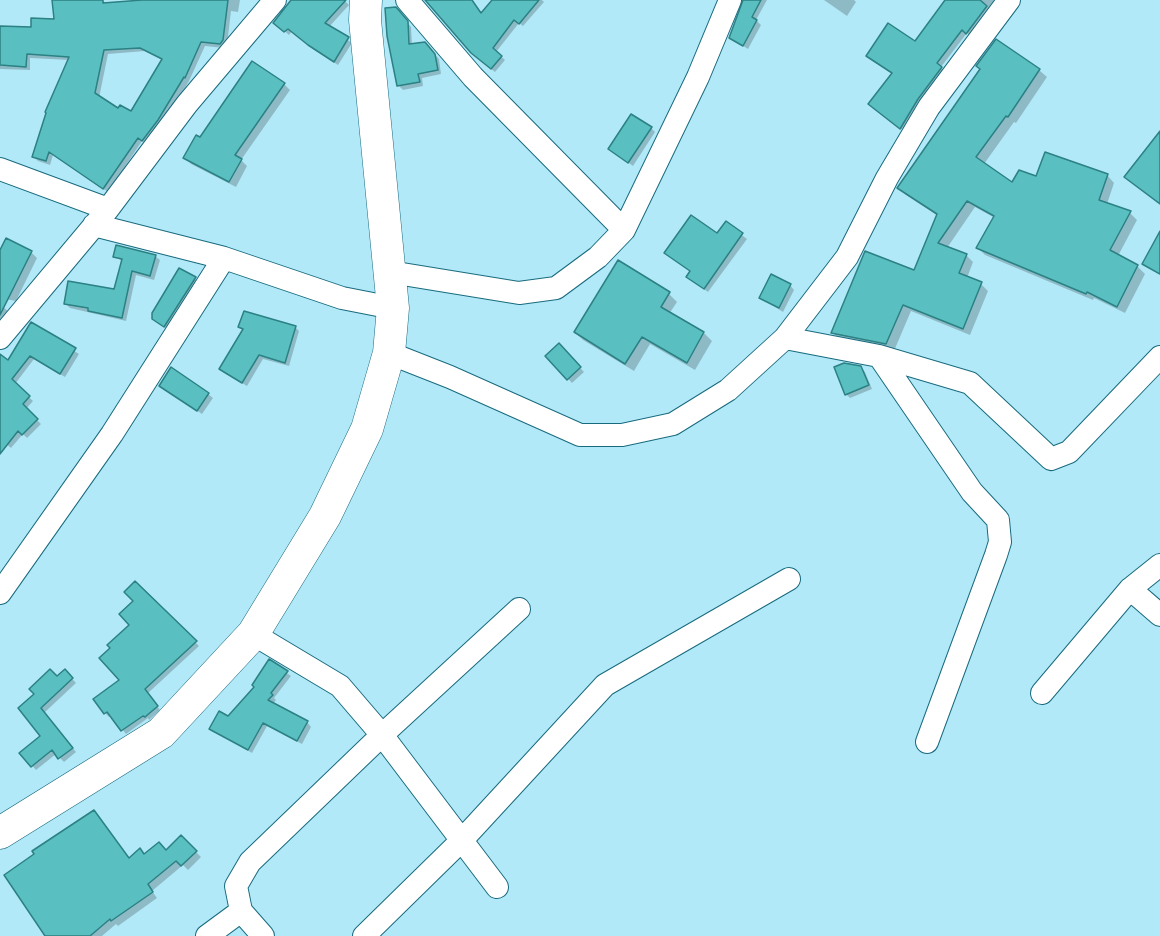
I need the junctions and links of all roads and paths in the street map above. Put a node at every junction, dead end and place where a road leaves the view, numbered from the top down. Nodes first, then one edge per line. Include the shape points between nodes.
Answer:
1 (275, 0) edge
2 (366, 0) edge
3 (407, 0) edge
4 (730, 0) edge
5 (1009, 0) edge
6 (0, 170) edge
7 (100, 217) junction
8 (624, 230) junction
9 (224, 258) junction
10 (390, 272) junction
11 (393, 308) junction
12 (0, 338) edge
13 (785, 338) junction
14 (389, 353) junction
15 (879, 356) junction
16 (1160, 357) edge
17 (1160, 565) edge
18 (789, 579) dead end
19 (1131, 589) junction
20 (0, 593) edge
21 (519, 609) dead end
22 (1160, 615) edge
23 (253, 634) junction
24 (1041, 693) dead end
25 (382, 735) junction
26 (927, 742) dead end
27 (0, 833) edge
28 (462, 840) junction
29 (498, 887) dead end
30 (240, 910) junction
31 (207, 936) edge
32 (263, 936) edge
33 (364, 936) edge

1 - 7 street via 187,104
2 - 10 street
3 - 8 street via 473,76
4 - 8 street via 698,77
5 - 13 street via 929,107 847,257
6 - 7 street
7 - 9 street
7 - 12 street
8 - 10 street via 598,257 556,288 519,293
9 - 11 street via 342,298
9 - 20 street via 112,434
10 - 11 street
11 - 14 street
13 - 14 street via 728,390 673,424 622,435 580,435
13 - 15 street
14 - 23 street via 367,429 326,516
15 - 16 street via 970,383 1051,459 1069,452
15 - 26 street via 972,492 998,520 1000,542 996,555
17 - 19 street
18 - 28 street via 605,685
19 - 22 street
19 - 24 street
21 - 25 street
23 - 25 street via 340,686
23 - 27 street via 161,733
25 - 28 street
25 - 30 street via 250,862 236,886
28 - 29 street
28 - 33 street
30 - 31 street
30 - 32 street

